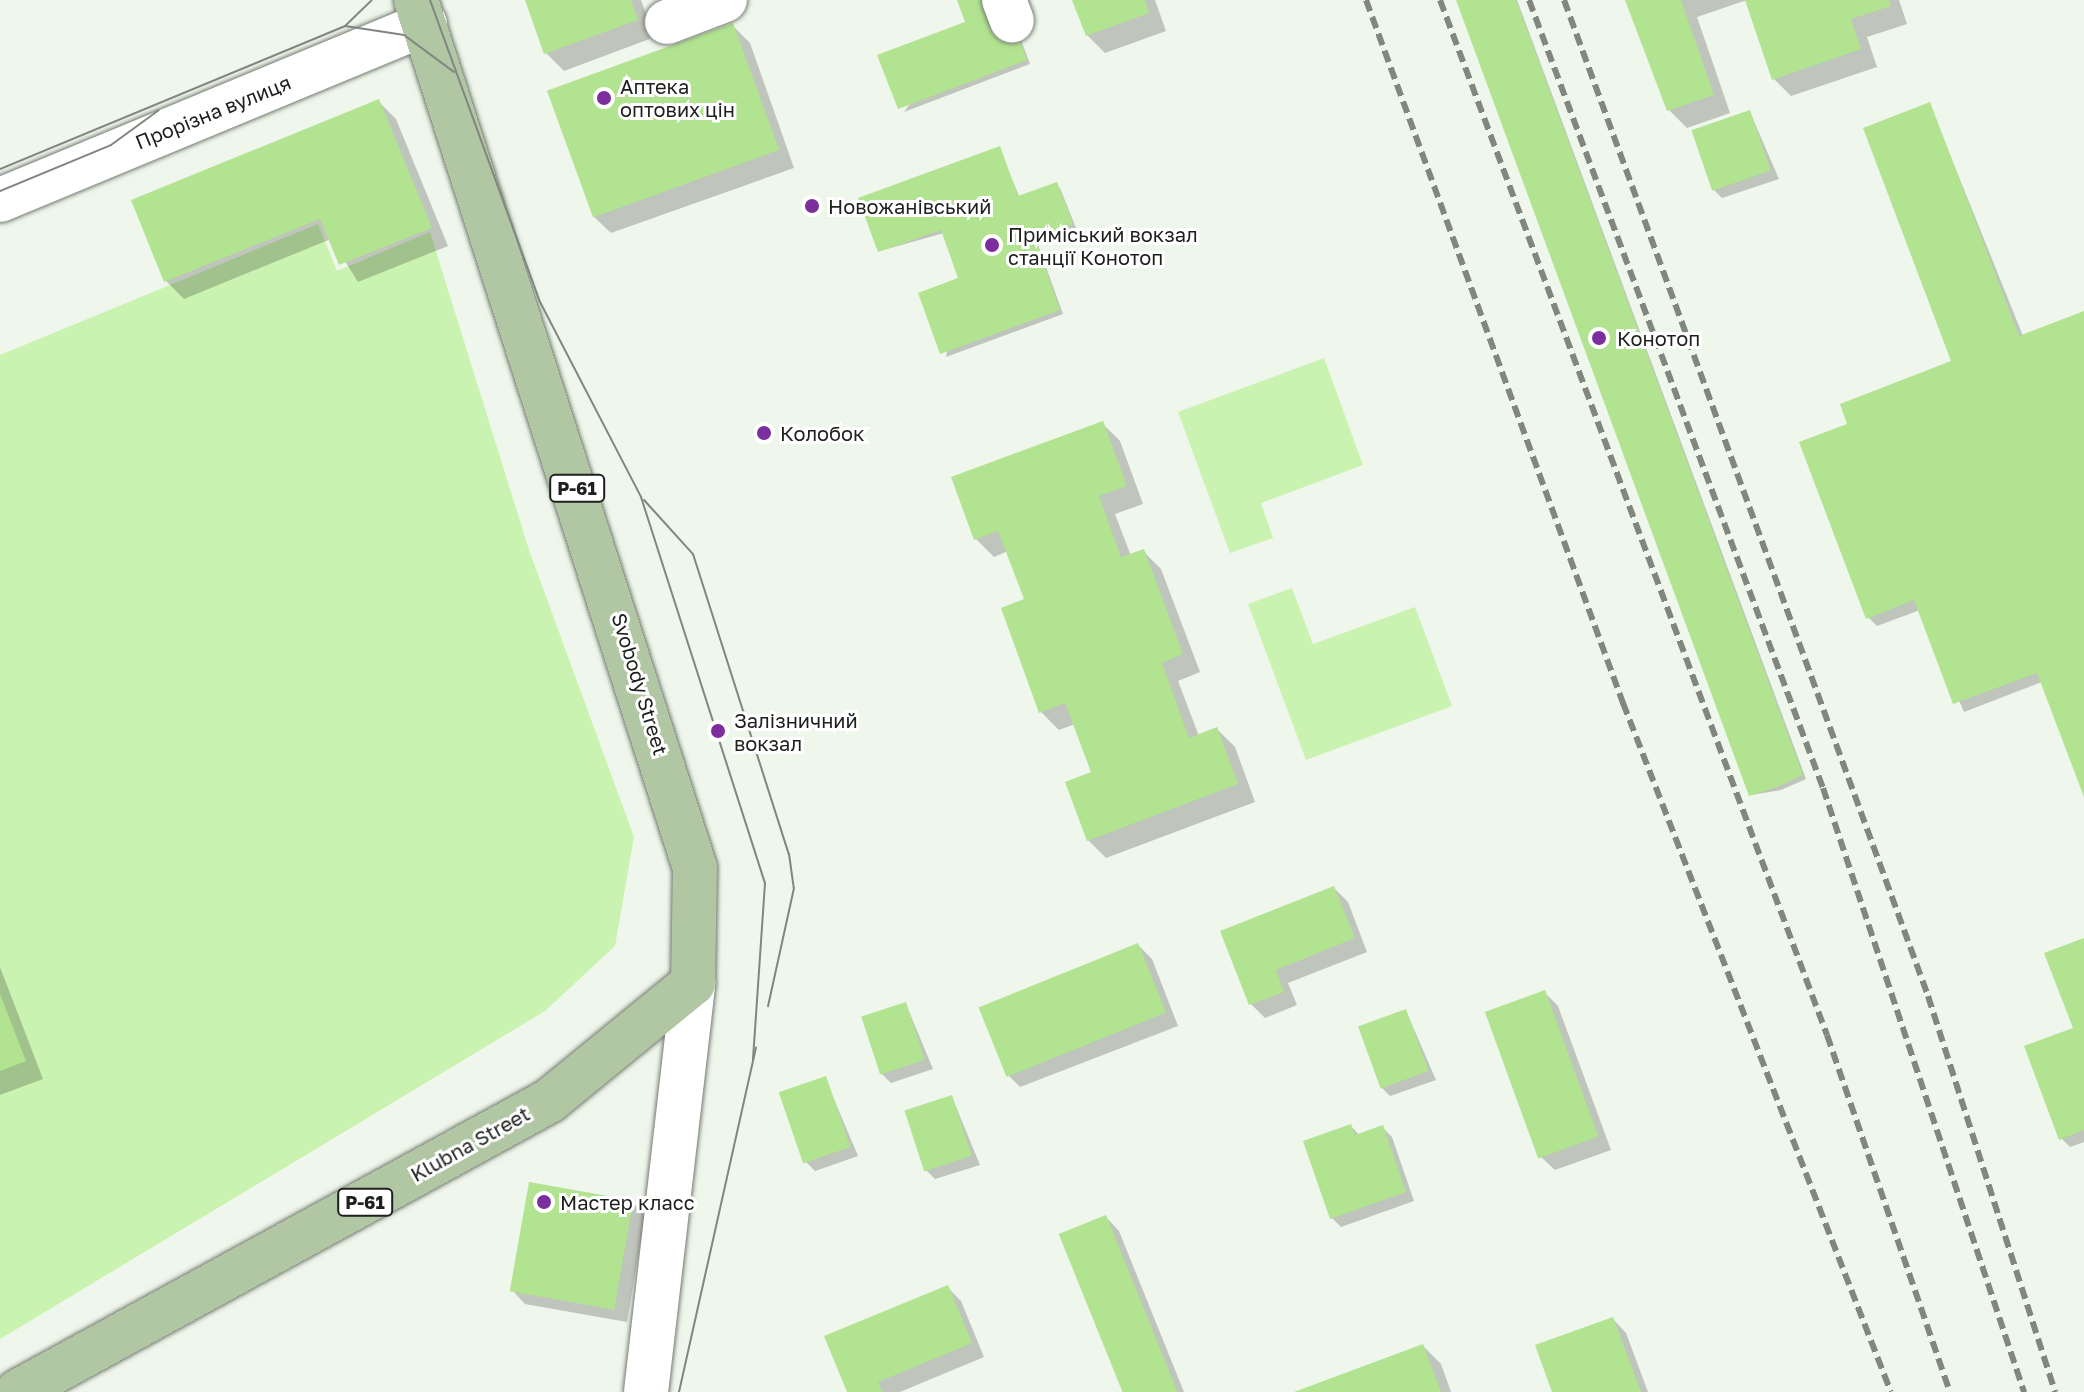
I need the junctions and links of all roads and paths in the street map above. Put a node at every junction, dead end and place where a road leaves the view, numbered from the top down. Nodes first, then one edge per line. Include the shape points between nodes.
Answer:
1 (725, 0) edge
2 (421, 12) edge
3 (667, 22) dead end
4 (0, 200) edge
5 (693, 983) junction
6 (17, 1392) edge
7 (646, 1392) edge

1 - 3 street
2 - 4 street, Прорізна вулиця
2 - 5 main road, Svobody Street / Р-61 via 695,868
5 - 6 main road, Klubna Street / Р-61 via 549,1101
5 - 7 street, Svobody Street

